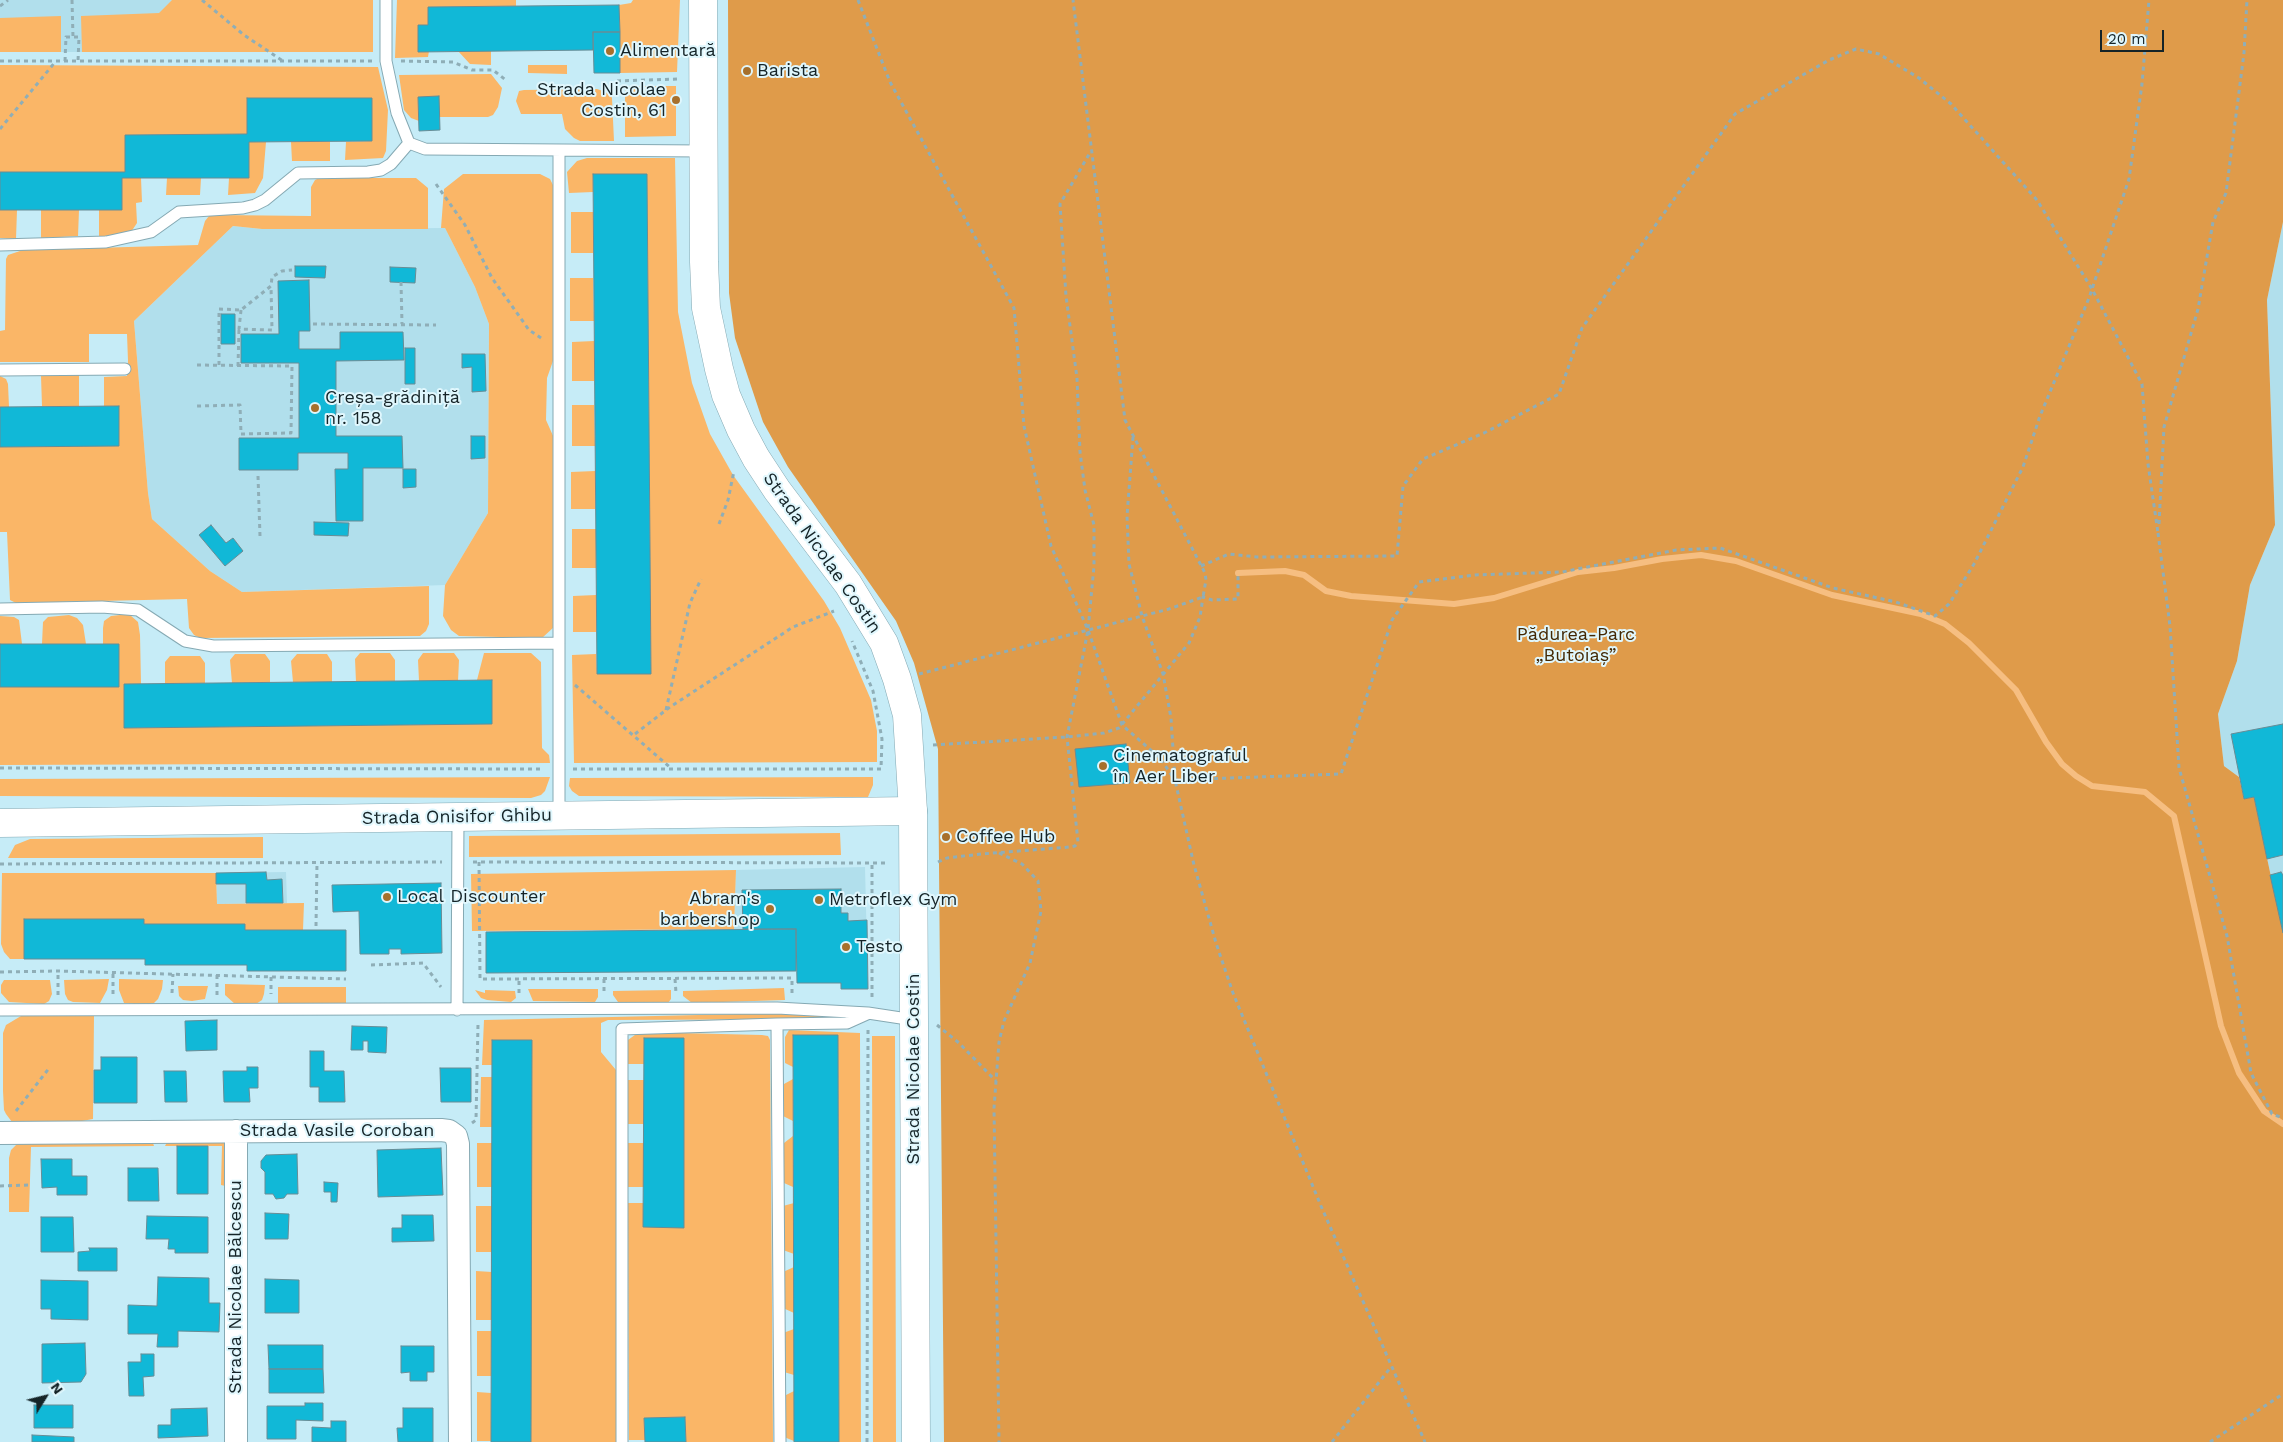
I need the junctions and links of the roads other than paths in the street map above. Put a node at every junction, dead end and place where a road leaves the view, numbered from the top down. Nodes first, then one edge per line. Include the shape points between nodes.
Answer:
1 (386, 0) edge
2 (703, 0) edge
3 (409, 143) junction
4 (559, 150) junction
5 (703, 150) junction
6 (0, 245) edge
7 (125, 369) dead end
8 (0, 370) edge
9 (0, 610) edge
10 (559, 643) junction
11 (913, 811) junction
12 (559, 816) junction
13 (458, 817) junction
14 (0, 823) edge
15 (0, 1010) edge
16 (457, 1010) junction
17 (868, 1013) junction
18 (914, 1020) junction
19 (777, 1024) junction
20 (6, 1125) edge
21 (236, 1131) junction
22 (236, 1442) edge
23 (460, 1442) edge
24 (622, 1442) edge
25 (780, 1442) edge
26 (916, 1442) edge

1 - 3 lane via 386,61 397,113
2 - 5 main road, Strada Nicolae Costin
3 - 4 lane via 425,149
3 - 6 lane via 391,164 381,170 298,173 255,205 179,212 152,232 106,242
4 - 5 lane
4 - 10 lane
5 - 11 main road, Strada Nicolae Costin via 706,308 712,346 726,395 756,458 848,584 884,643 907,715
7 - 8 lane
9 - 10 lane via 102,607 138,610 185,641 213,646
10 - 12 lane
11 - 12 main road, Strada Onisifor Ghibu
11 - 18 main road, Strada Nicolae Costin
12 - 13 main road, Strada Onisifor Ghibu
13 - 14 main road, Strada Onisifor Ghibu
13 - 16 lane
15 - 16 lane
16 - 17 lane via 792,1009
17 - 18 lane
17 - 19 lane via 847,1023
18 - 26 main road, Strada Nicolae Costin
19 - 24 lane via 622,1029
19 - 25 lane
20 - 21 street, Strada Vasile Coroban
21 - 22 street, Strada Nicolae Bălcescu
21 - 23 street, Strada Vasile Coroban via 441,1130 456,1136

